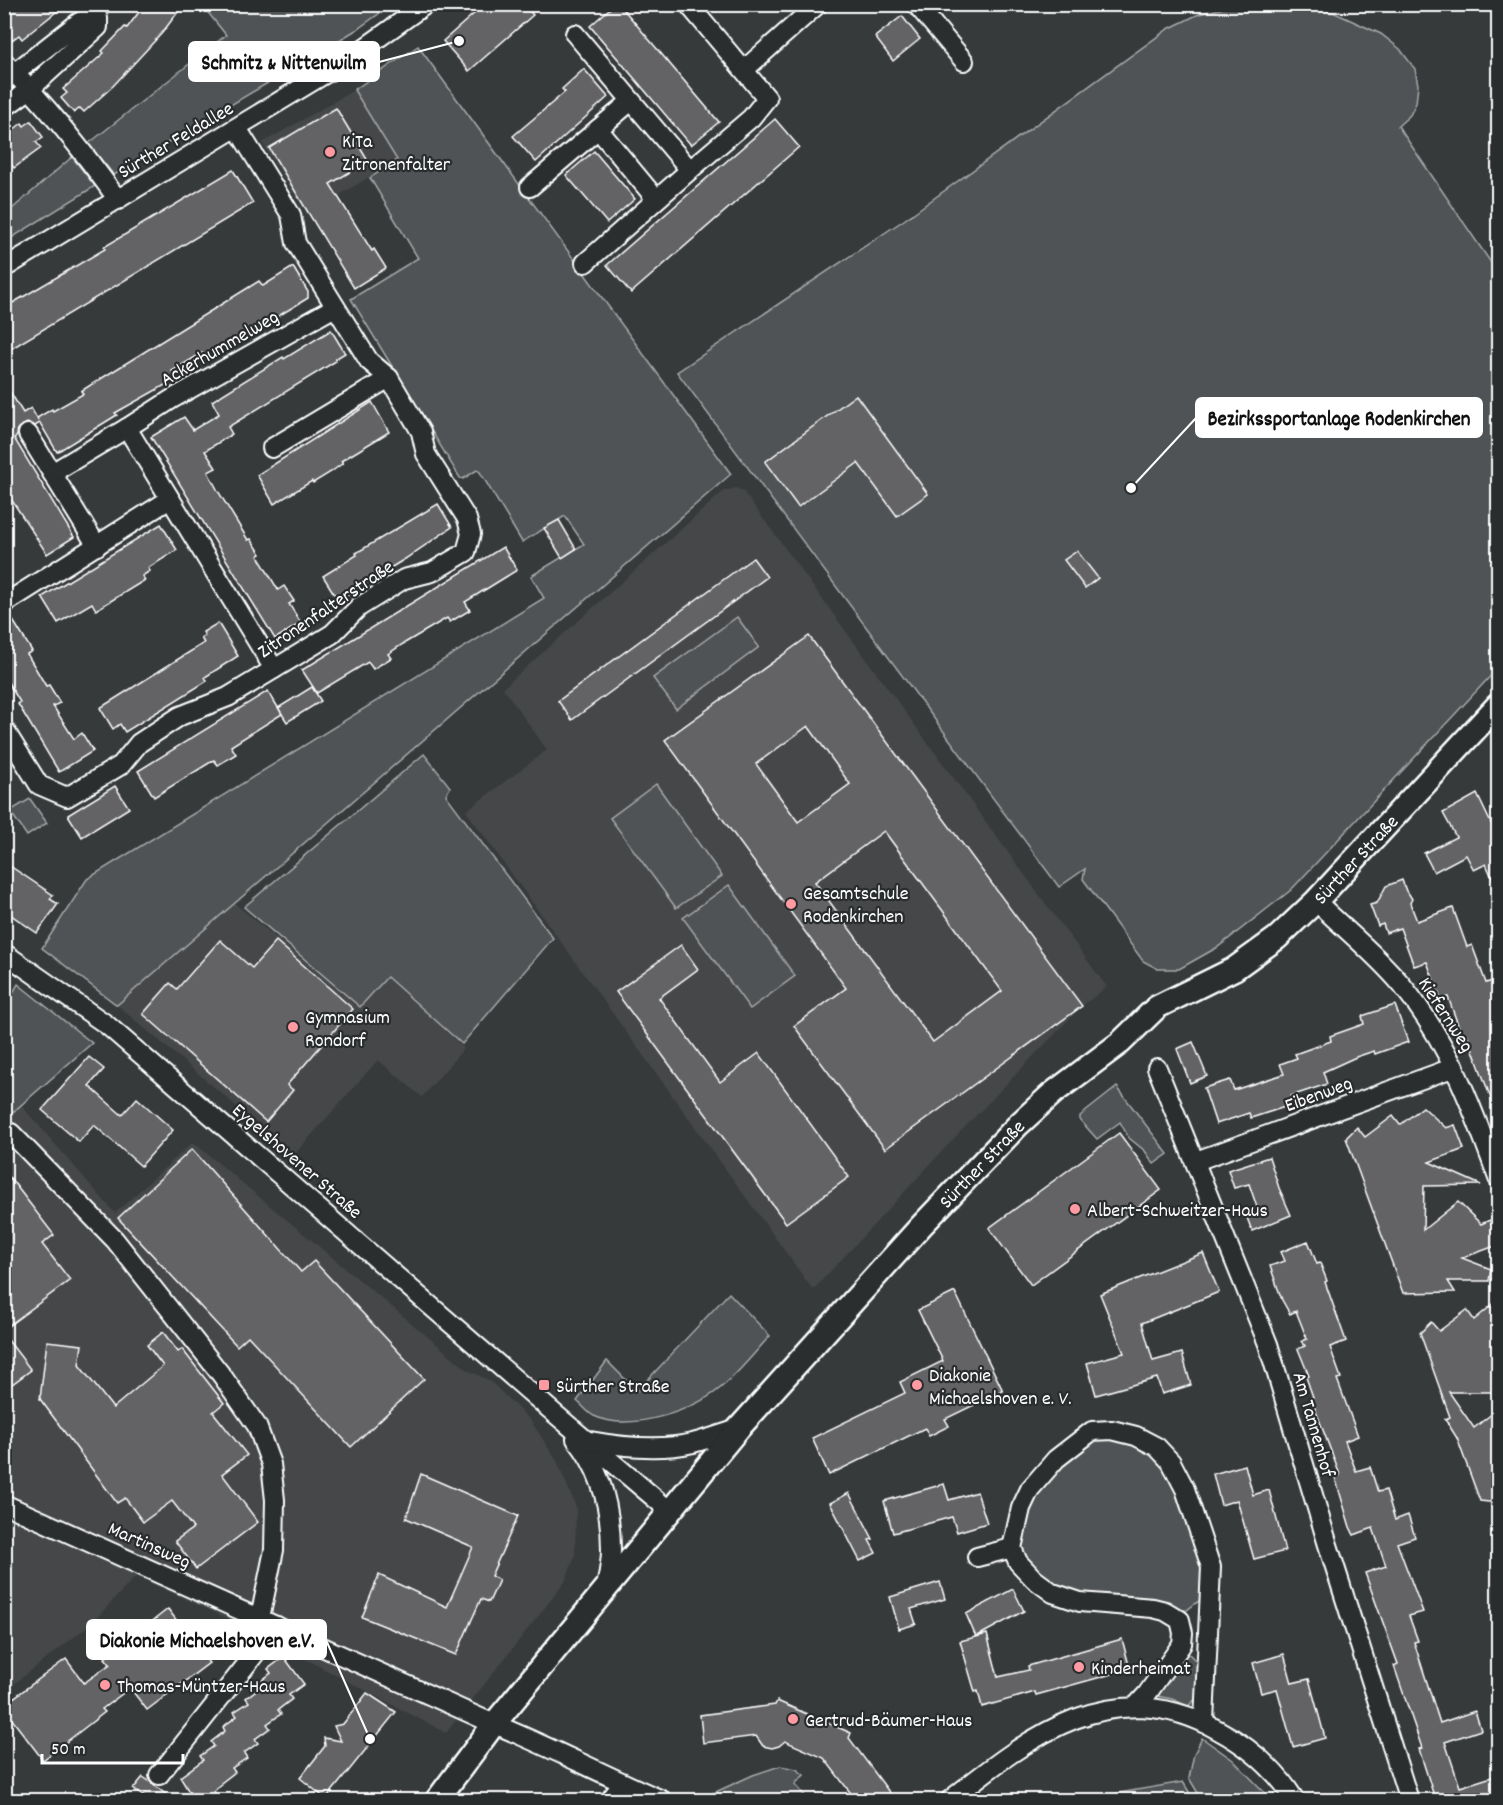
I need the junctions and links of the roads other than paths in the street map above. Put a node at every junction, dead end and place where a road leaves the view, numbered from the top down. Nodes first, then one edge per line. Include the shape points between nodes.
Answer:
1 (426, 4) edge
2 (688, 4) edge
3 (818, 4) edge
4 (916, 4) edge
5 (575, 34) dead end
6 (964, 60) dead end
7 (744, 70) junction
8 (8, 72) edge
9 (30, 89) junction
10 (631, 101) junction
11 (4, 108) edge
12 (237, 128) junction
13 (598, 129) junction
14 (690, 170) junction
15 (530, 187) dead end
16 (656, 199) junction
17 (118, 200) junction
18 (585, 263) dead end
19 (4, 268) edge
20 (335, 307) junction
21 (389, 378) junction
22 (127, 428) junction
23 (28, 434) dead end
24 (272, 448) dead end
25 (52, 473) junction
26 (170, 499) junction
27 (97, 546) junction
28 (4, 604) edge
29 (274, 669) junction
30 (1498, 705) edge
31 (4, 729) edge
32 (1316, 901) junction
33 (4, 952) edge
34 (1455, 1067) junction
35 (1157, 1068) dead end
36 (11, 1133) dead end
37 (1196, 1161) junction
38 (1498, 1178) edge
39 (554, 1413) junction
40 (738, 1429) junction
41 (589, 1441) junction
42 (4, 1504) edge
43 (671, 1512) junction
44 (1012, 1548) junction
45 (977, 1557) dead end
46 (606, 1588) junction
47 (1210, 1601) junction
48 (260, 1618) junction
49 (1180, 1620) junction
50 (277, 1626) junction
51 (1135, 1707) junction
52 (1204, 1722) junction
53 (494, 1724) junction
54 (159, 1775) dead end
55 (623, 1784) junction
56 (437, 1800) edge
57 (610, 1800) edge
58 (662, 1800) edge
59 (950, 1800) edge
60 (1295, 1800) edge
61 (1409, 1800) edge

1 - 12 street, Sürther Feldallee via 346,61
2 - 7 street
3 - 7 street
4 - 6 street
5 - 10 street
7 - 14 street via 767,98 751,118
8 - 9 street
8 - 9 street via 78,23 89,17 98,18 98,27
9 - 11 street
9 - 17 street
10 - 13 street
10 - 14 street
12 - 17 street, Sürther Feldallee
12 - 20 street, Zitronenfalterstraße via 291,215 296,243
13 - 15 street
13 - 16 street
14 - 16 street
16 - 18 street
17 - 19 street, Sürther Feldallee
20 - 21 street, Zitronenfalterstraße via 369,360
20 - 22 street, Ackerhummelweg
21 - 24 street
21 - 29 street, Zitronenfalterstraße via 421,432 426,454 467,519 471,534 466,552 432,572 404,579 359,607 332,634
22 - 25 street, Ackerhummelweg
22 - 26 street
23 - 25 street
25 - 27 street
26 - 27 street
26 - 29 street
27 - 28 street
29 - 31 street, Zitronenfalterstraße via 228,697 180,716 139,743 121,765 67,797 39,785
30 - 32 street, Sürther Straße
32 - 34 street, Kiefernweg via 1400,983 1432,1025
32 - 40 street, Sürther Straße via 1234,969 1158,1007 1120,1043 1019,1124
33 - 39 street, Eygelshovener Straße via 107,1025
34 - 37 street, Eibenweg
34 - 38 street, Kiefernweg
35 - 37 street, Am Tannenhof
36 - 48 street via 115,1240 257,1426 271,1464 275,1500 273,1550
37 - 61 street, Am Tannenhof via 1268,1344
39 - 41 street, Eygelshovener Straße
39 - 46 street, Eygelshovener Straße via 599,1473 612,1552
40 - 41 street, Eygelshovener Straße via 691,1444 663,1447
40 - 43 street, Sürther Straße
41 - 43 street, Eygelshovener Straße
42 - 48 street, Martinsweg
43 - 46 street, Sürther Straße
44 - 45 street
44 - 47 street via 1021,1508 1030,1489 1056,1459 1092,1431 1112,1430 1136,1436 1157,1447 1171,1462 1185,1489 1211,1567
44 - 49 street via 1018,1562 1053,1593 1080,1602 1153,1608
46 - 53 street, Sürther Straße
47 - 49 street
47 - 52 street
48 - 50 street, Martinsweg
49 - 51 street via 1182,1644
50 - 53 street, Martinsweg
50 - 54 street
51 - 52 street via 1167,1710
51 - 59 street via 1096,1711 1069,1720 1033,1739
52 - 60 street via 1248,1748 1281,1779
53 - 55 street, Martinsweg
53 - 56 street, Sürther Straße
55 - 57 street
55 - 58 street, Martinsweg

